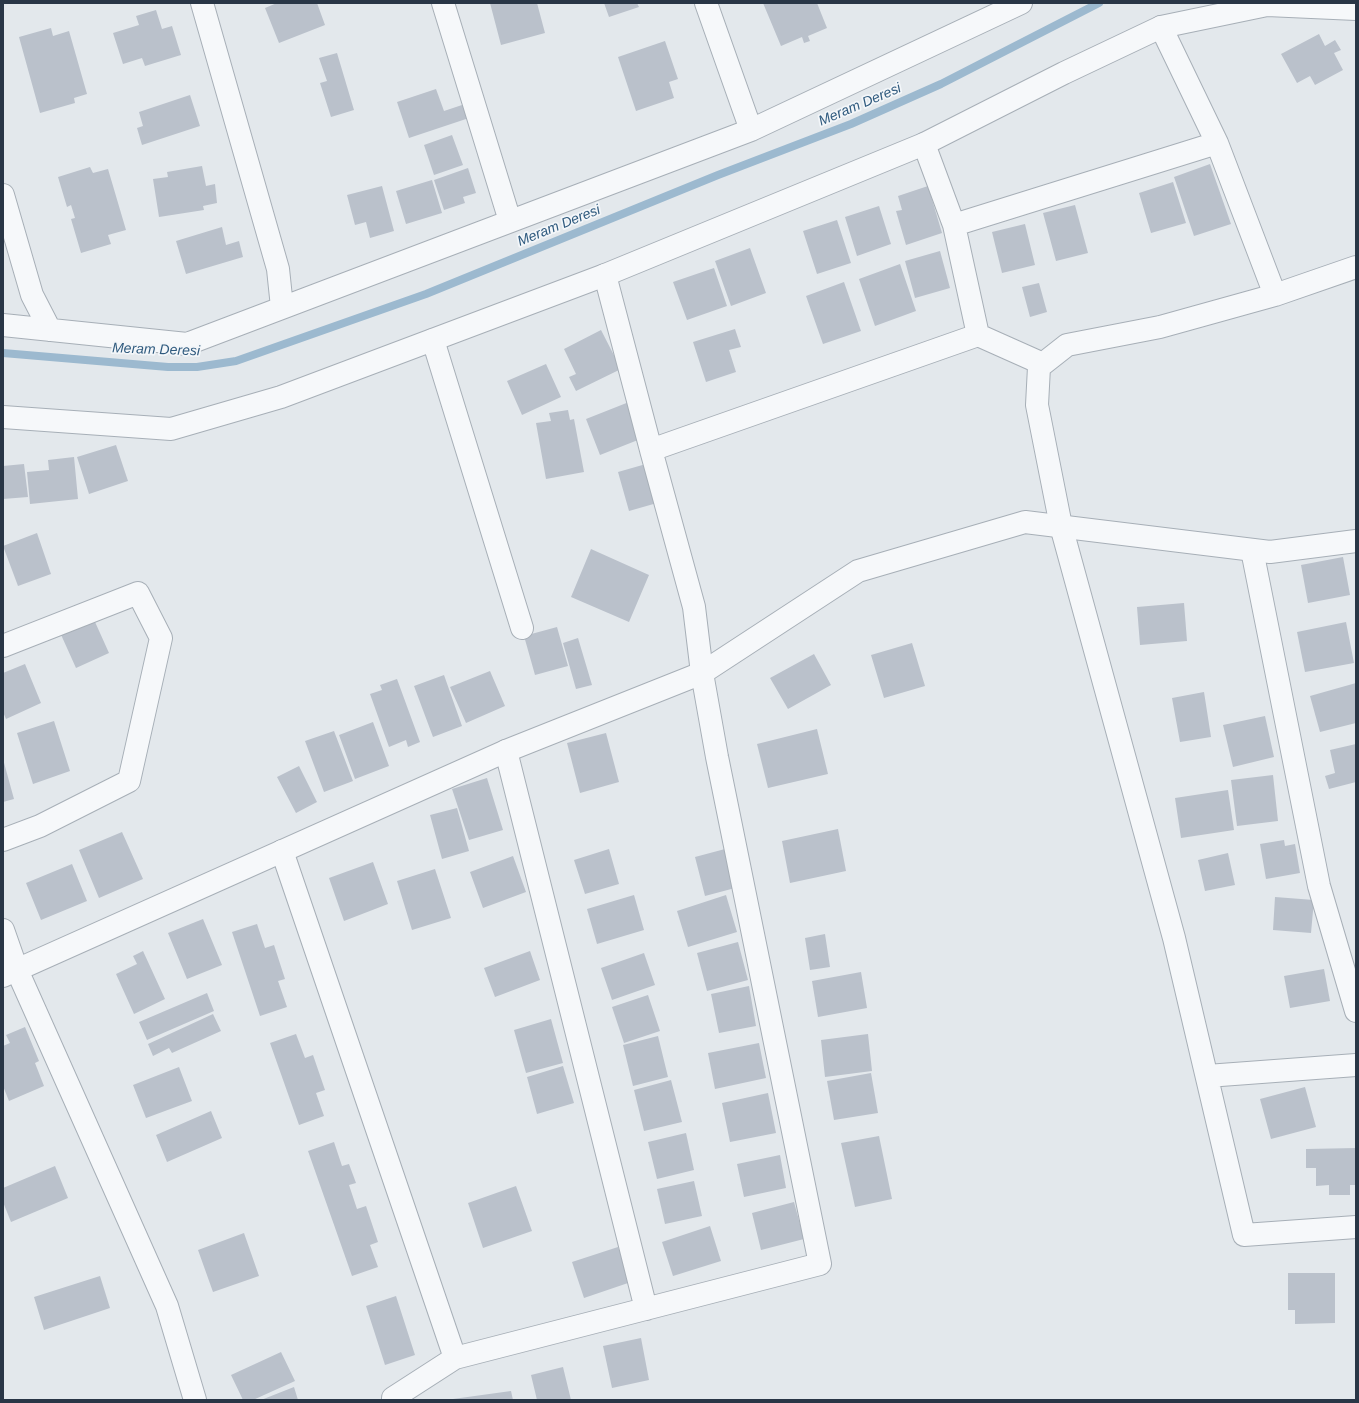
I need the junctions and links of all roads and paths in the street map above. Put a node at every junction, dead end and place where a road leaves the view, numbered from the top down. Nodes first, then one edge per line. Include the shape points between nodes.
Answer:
1 (202, 3) edge
2 (443, 3) edge
3 (706, 3) edge
4 (1021, 3) edge
5 (1356, 9) edge
6 (1161, 27) junction
7 (751, 130) junction
8 (1217, 142) junction
9 (924, 144) junction
10 (3, 195) edge
11 (510, 221) junction
12 (954, 225) junction
13 (1356, 267) edge
14 (605, 275) junction
15 (1275, 295) junction
16 (282, 307) junction
17 (3, 325) edge
18 (50, 330) junction
19 (978, 335) junction
20 (433, 340) junction
21 (1044, 364) junction
22 (3, 417) edge
23 (651, 450) junction
24 (1061, 526) junction
25 (1356, 541) edge
26 (1252, 550) junction
27 (522, 628) dead end
28 (3, 646) edge
29 (702, 673) junction
30 (506, 751) junction
31 (3, 840) edge
32 (282, 851) junction
33 (3, 930) edge
34 (10, 973) edge
35 (1356, 1012) edge
36 (1356, 1065) edge
37 (1206, 1076) junction
38 (1356, 1227) edge
39 (646, 1309) junction
40 (455, 1358) junction
41 (195, 1400) edge
42 (393, 1400) edge

1 - 16 street via 278,269
2 - 11 street
3 - 7 street
4 - 7 street
5 - 6 street via 1267,5
6 - 8 street
6 - 9 street
7 - 11 street
8 - 12 street
8 - 15 street
9 - 12 street
9 - 14 street
10 - 18 street via 32,296
11 - 16 street
12 - 19 street
13 - 15 street
14 - 20 street
14 - 23 street
15 - 21 street via 1160,327 1067,345
16 - 18 street via 187,344
17 - 18 street
19 - 21 street
19 - 23 street
20 - 22 street via 281,397 171,429
20 - 27 street
21 - 24 street via 1039,367 1037,406
23 - 29 street via 694,607
24 - 26 street
24 - 29 street via 1024,522 858,571
24 - 37 street via 1174,938
25 - 26 street via 1270,552
26 - 35 street via 1320,886
28 - 31 street via 138,593 161,638 129,781 40,826
29 - 30 street
29 - 39 street via 820,1264
30 - 32 street
30 - 39 street
32 - 34 street
32 - 40 street
33 - 34 street
34 - 41 street via 167,1306
36 - 37 street
37 - 38 street via 1244,1235
39 - 40 street
40 - 42 street

